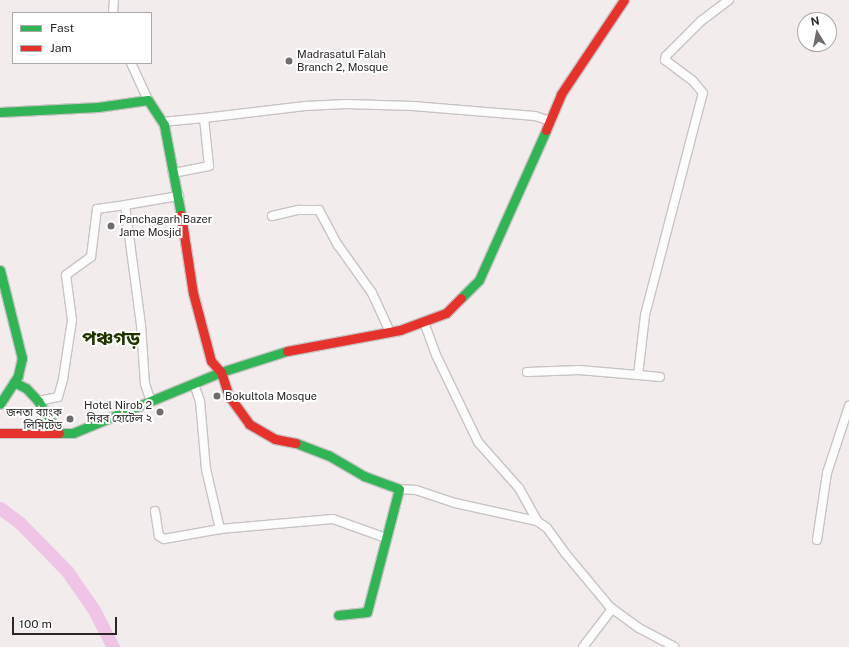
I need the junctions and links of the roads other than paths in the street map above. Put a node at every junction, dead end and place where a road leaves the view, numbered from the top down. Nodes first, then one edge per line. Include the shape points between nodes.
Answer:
1 (114, 0) edge
2 (622, 0) edge
3 (729, 0) edge
4 (113, 12) edge
5 (131, 64) edge
6 (148, 100) junction
7 (0, 112) edge
8 (204, 118) junction
9 (550, 121) junction
10 (162, 122) junction
11 (173, 173) junction
12 (178, 196) junction
13 (125, 205) junction
14 (272, 216) dead end
15 (0, 270) edge
16 (424, 322) junction
17 (390, 332) junction
18 (221, 372) junction
19 (527, 372) dead end
20 (638, 375) junction
21 (660, 377) dead end
22 (14, 382) junction
23 (194, 384) junction
24 (38, 401) junction
25 (151, 402) junction
26 (1, 403) edge
27 (849, 406) edge
28 (0, 433) edge
29 (59, 433) junction
30 (399, 489) junction
31 (155, 511) dead end
32 (537, 521) junction
33 (220, 529) junction
34 (386, 538) junction
35 (817, 540) dead end
36 (612, 609) junction
37 (338, 615) dead end
38 (583, 647) edge
39 (674, 647) edge

1 - 4 street
2 - 9 main road via 562,94
3 - 20 street via 701,21 665,60 693,81 703,93 648,299
5 - 6 street
6 - 7 main road via 98,108
6 - 10 main road
8 - 9 street via 305,106 346,104 413,106 535,116
8 - 10 street
8 - 11 street via 209,166
9 - 16 main road via 502,234 479,280 446,313
10 - 11 main road
11 - 12 main road
12 - 13 street
12 - 18 main road via 193,293 211,361
13 - 24 street via 97,209 91,256 66,276 72,320 63,380 58,397
13 - 25 street via 146,384
14 - 17 street via 299,210 319,210 338,245 372,293
15 - 22 main road via 22,351 21,371
16 - 17 main road
16 - 32 street via 436,355 478,442 519,488
17 - 18 main road via 276,353
18 - 23 main road
18 - 30 main road via 229,396 249,424 259,431 275,439 302,444 328,455 364,476
19 - 20 street via 579,370
20 - 21 street
22 - 24 main road via 26,388
22 - 26 main road
23 - 25 main road
23 - 33 street via 200,401 206,469
24 - 29 main road
25 - 29 main road via 73,433
27 - 35 street via 827,473
28 - 29 main road
30 - 32 street via 416,490 455,503
30 - 34 main road
31 - 33 street via 159,536 164,539
32 - 36 street via 547,528
33 - 34 street via 333,520
34 - 37 main road via 367,612
36 - 38 street
36 - 39 street via 639,628

